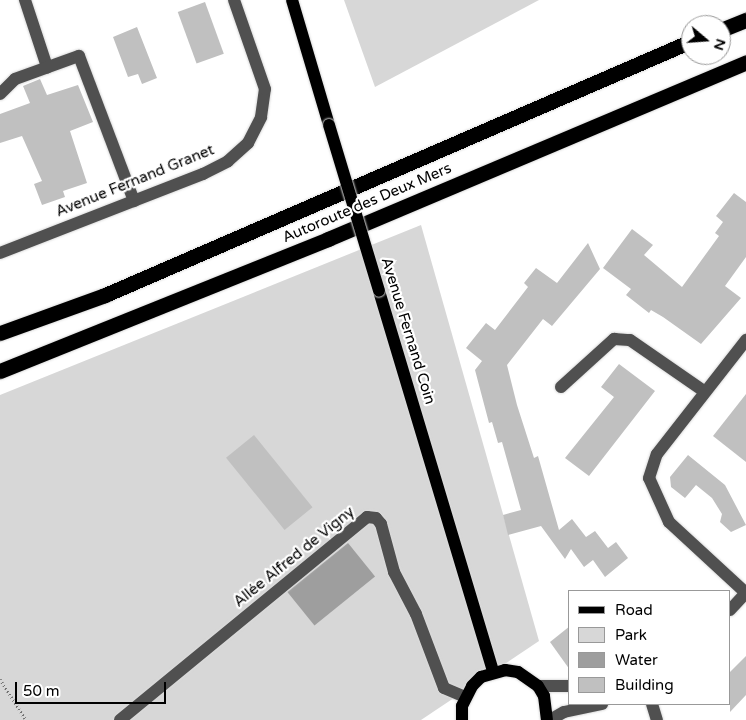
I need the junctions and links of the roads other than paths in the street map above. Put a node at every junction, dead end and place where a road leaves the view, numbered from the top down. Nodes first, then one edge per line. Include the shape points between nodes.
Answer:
1 (26, 0) edge
2 (234, 0) edge
3 (292, 0) edge
4 (746, 20) edge
5 (731, 26) edge
6 (681, 45) edge
7 (746, 62) edge
8 (47, 67) junction
9 (0, 94) edge
10 (134, 201) junction
11 (0, 254) edge
12 (0, 333) edge
13 (746, 340) edge
14 (0, 371) edge
15 (561, 387) dead end
16 (705, 392) junction
17 (746, 593) edge
18 (731, 609) edge
19 (493, 672) junction
20 (538, 686) junction
21 (568, 686) edge
22 (465, 697) junction
23 (597, 705) edge
24 (652, 705) edge
25 (120, 720) edge
26 (462, 720) edge
27 (548, 720) edge
28 (657, 720) edge

1 - 8 street
2 - 10 street, Avenue Fernand Granet via 265,90 254,134 242,150 218,167
3 - 19 main road, Avenue Fernand Coin, bridge
4 - 5 highway
6 - 12 highway, Autoroute des Deux Mers via 105,295
7 - 14 highway, Autoroute des Deux Mers via 274,262
8 - 9 street via 15,79
8 - 10 street via 78,56
10 - 11 street, Avenue Fernand Granet
13 - 16 street
15 - 16 street via 614,339 630,340
16 - 17 street via 656,454 649,478 669,522
17 - 18 street
19 - 20 main road via 518,672
19 - 22 main road via 477,681
20 - 21 street
20 - 27 main road via 544,696
22 - 25 street, Allée Alfred de Vigny via 444,688 416,614 394,572 381,524 376,518 367,518
22 - 26 main road
23 - 27 street via 564,712
24 - 28 street

